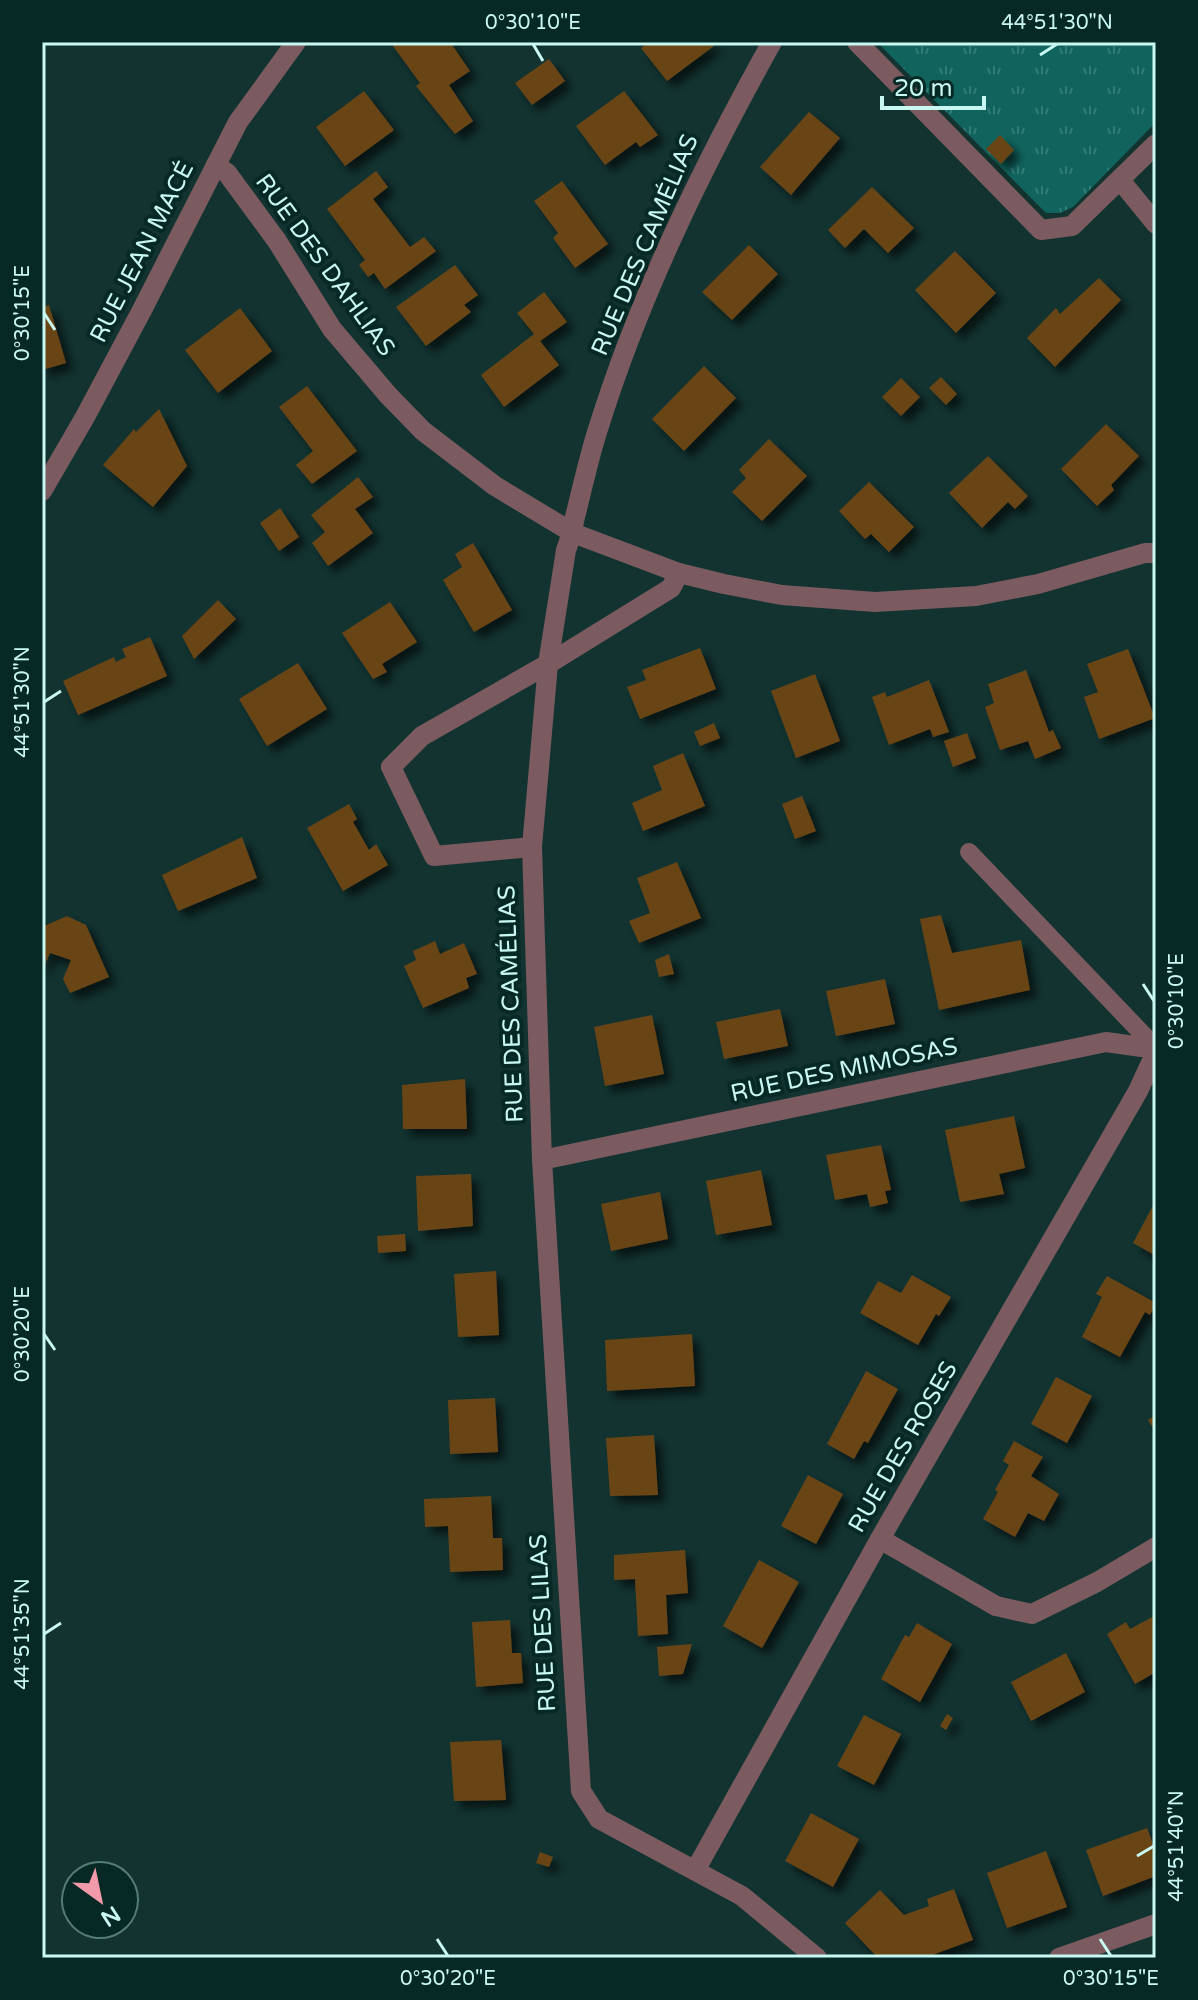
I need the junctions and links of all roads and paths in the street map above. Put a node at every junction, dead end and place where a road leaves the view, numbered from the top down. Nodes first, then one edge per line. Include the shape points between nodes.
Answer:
1 (296, 42) edge
2 (772, 42) edge
3 (857, 42) edge
4 (1156, 144) edge
5 (216, 165) junction
6 (1120, 180) junction
7 (1156, 224) edge
8 (42, 491) edge
9 (573, 533) junction
10 (1156, 535) edge
11 (1150, 553) edge
12 (679, 573) junction
13 (548, 664) junction
14 (532, 847) junction
15 (969, 852) dead end
16 (1156, 1050) edge
17 (542, 1160) junction
18 (880, 1539) junction
19 (1156, 1547) edge
20 (696, 1869) junction
21 (1156, 1924) edge
22 (817, 1958) edge
23 (1059, 1958) edge

1 - 5 street, RUE JEAN MACÉ via 238,122
2 - 9 street, RUE DES CAMÉLIAS via 729,120 641,309 599,426
3 - 6 street via 1041,230 1072,226
4 - 6 street
5 - 8 street, RUE JEAN MACÉ
5 - 9 street, RUE DES DAHLIAS via 277,241 332,329 388,395 423,431 495,486
6 - 7 street
9 - 12 street, RUE DES DAHLIAS
9 - 13 street, RUE DES CAMÉLIAS
10 - 11 street, RUE DES DAHLIAS
11 - 12 street, RUE DES DAHLIAS via 976,596 875,602 782,595
12 - 13 street, RUE DES CAMÉLIAS via 671,588
13 - 14 street, RUE DES CAMÉLIAS
13 - 14 street, RUE DES CAMÉLIAS via 422,736 391,767 434,856
14 - 17 street, RUE DES CAMÉLIAS
15 - 16 lane
16 - 17 street, RUE DES MIMOSAS via 1106,1042
16 - 18 street, RUE DES ROSES via 1138,1091
17 - 20 street, RUE DES LILAS via 581,1791 599,1819
18 - 19 street via 996,1606 1032,1614
18 - 20 street, RUE DES ROSES
20 - 22 street, RUE DES LILAS via 742,1896
21 - 23 street

